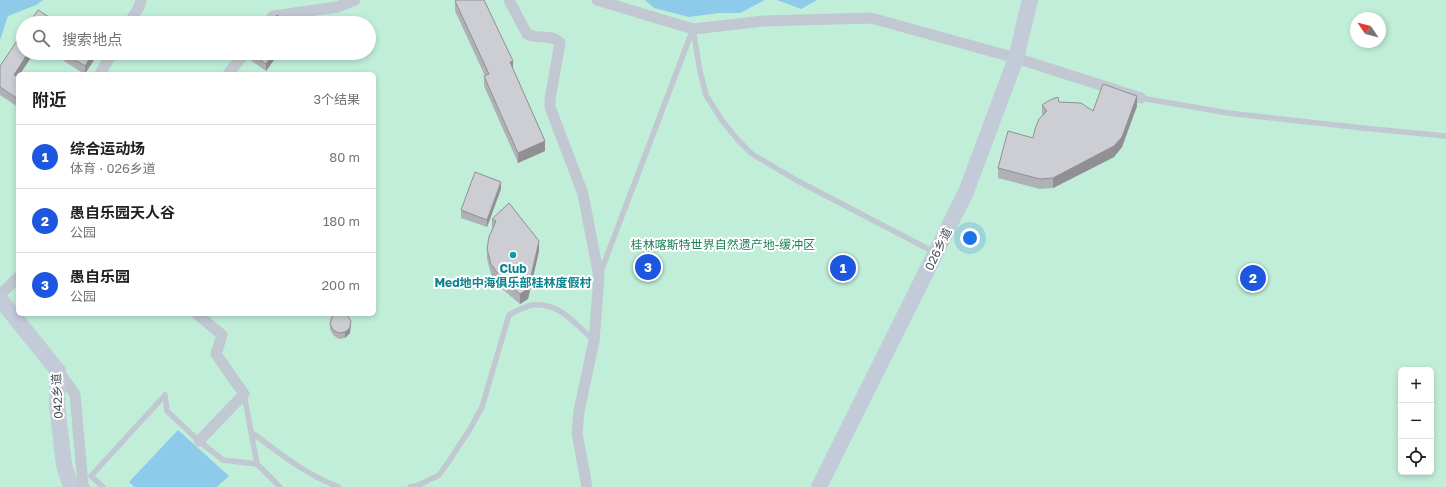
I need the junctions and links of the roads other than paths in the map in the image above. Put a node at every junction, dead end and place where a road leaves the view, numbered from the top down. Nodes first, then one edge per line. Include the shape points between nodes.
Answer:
1 (141, 0) edge
2 (354, 0) edge
3 (509, 0) edge
4 (597, 0) edge
5 (1030, 0) edge
6 (133, 16) edge
7 (273, 16) edge
8 (693, 29) junction
9 (1016, 58) junction
10 (108, 60) edge
11 (239, 60) edge
12 (101, 72) edge
13 (230, 72) edge
14 (1141, 98) joint
15 (1446, 136) edge
16 (935, 253) junction
17 (599, 277) junction
18 (16, 279) edge
19 (0, 295) edge
20 (0, 299) edge
21 (199, 316) edge
22 (594, 341) junction
23 (58, 371) junction
24 (244, 394) junction
25 (251, 432) junction
26 (199, 441) junction
27 (257, 464) junction
28 (71, 487) edge
29 (84, 487) edge
30 (103, 487) edge
31 (280, 487) edge
32 (339, 487) edge
33 (410, 487) edge
34 (587, 487) edge
35 (819, 487) edge

1 - 6 street
2 - 7 street via 337,7
3 - 17 street via 527,34 555,38 560,43 550,107 583,194
4 - 8 street
5 - 9 street, 026乡道
8 - 9 street via 764,21 872,18
8 - 16 lane via 706,95 721,119 752,154
8 - 17 lane
9 - 14 street
9 - 16 street, 026乡道 via 966,192
10 - 12 street
11 - 13 street
14 - 15 lane via 1228,114
16 - 35 street, 026乡道
17 - 22 street
18 - 19 street
20 - 23 street, 042乡道
21 - 24 street via 222,335 216,354
22 - 33 lane via 556,309 532,305 509,315 482,406 470,429 439,475
22 - 34 street via 579,411 577,433
23 - 28 street, 042乡道 via 57,412 64,465
23 - 29 street via 76,394
24 - 25 lane
24 - 26 street
25 - 27 lane
25 - 32 lane via 304,470
26 - 27 lane via 224,460
26 - 30 lane via 167,411 165,395 91,476
27 - 31 lane

